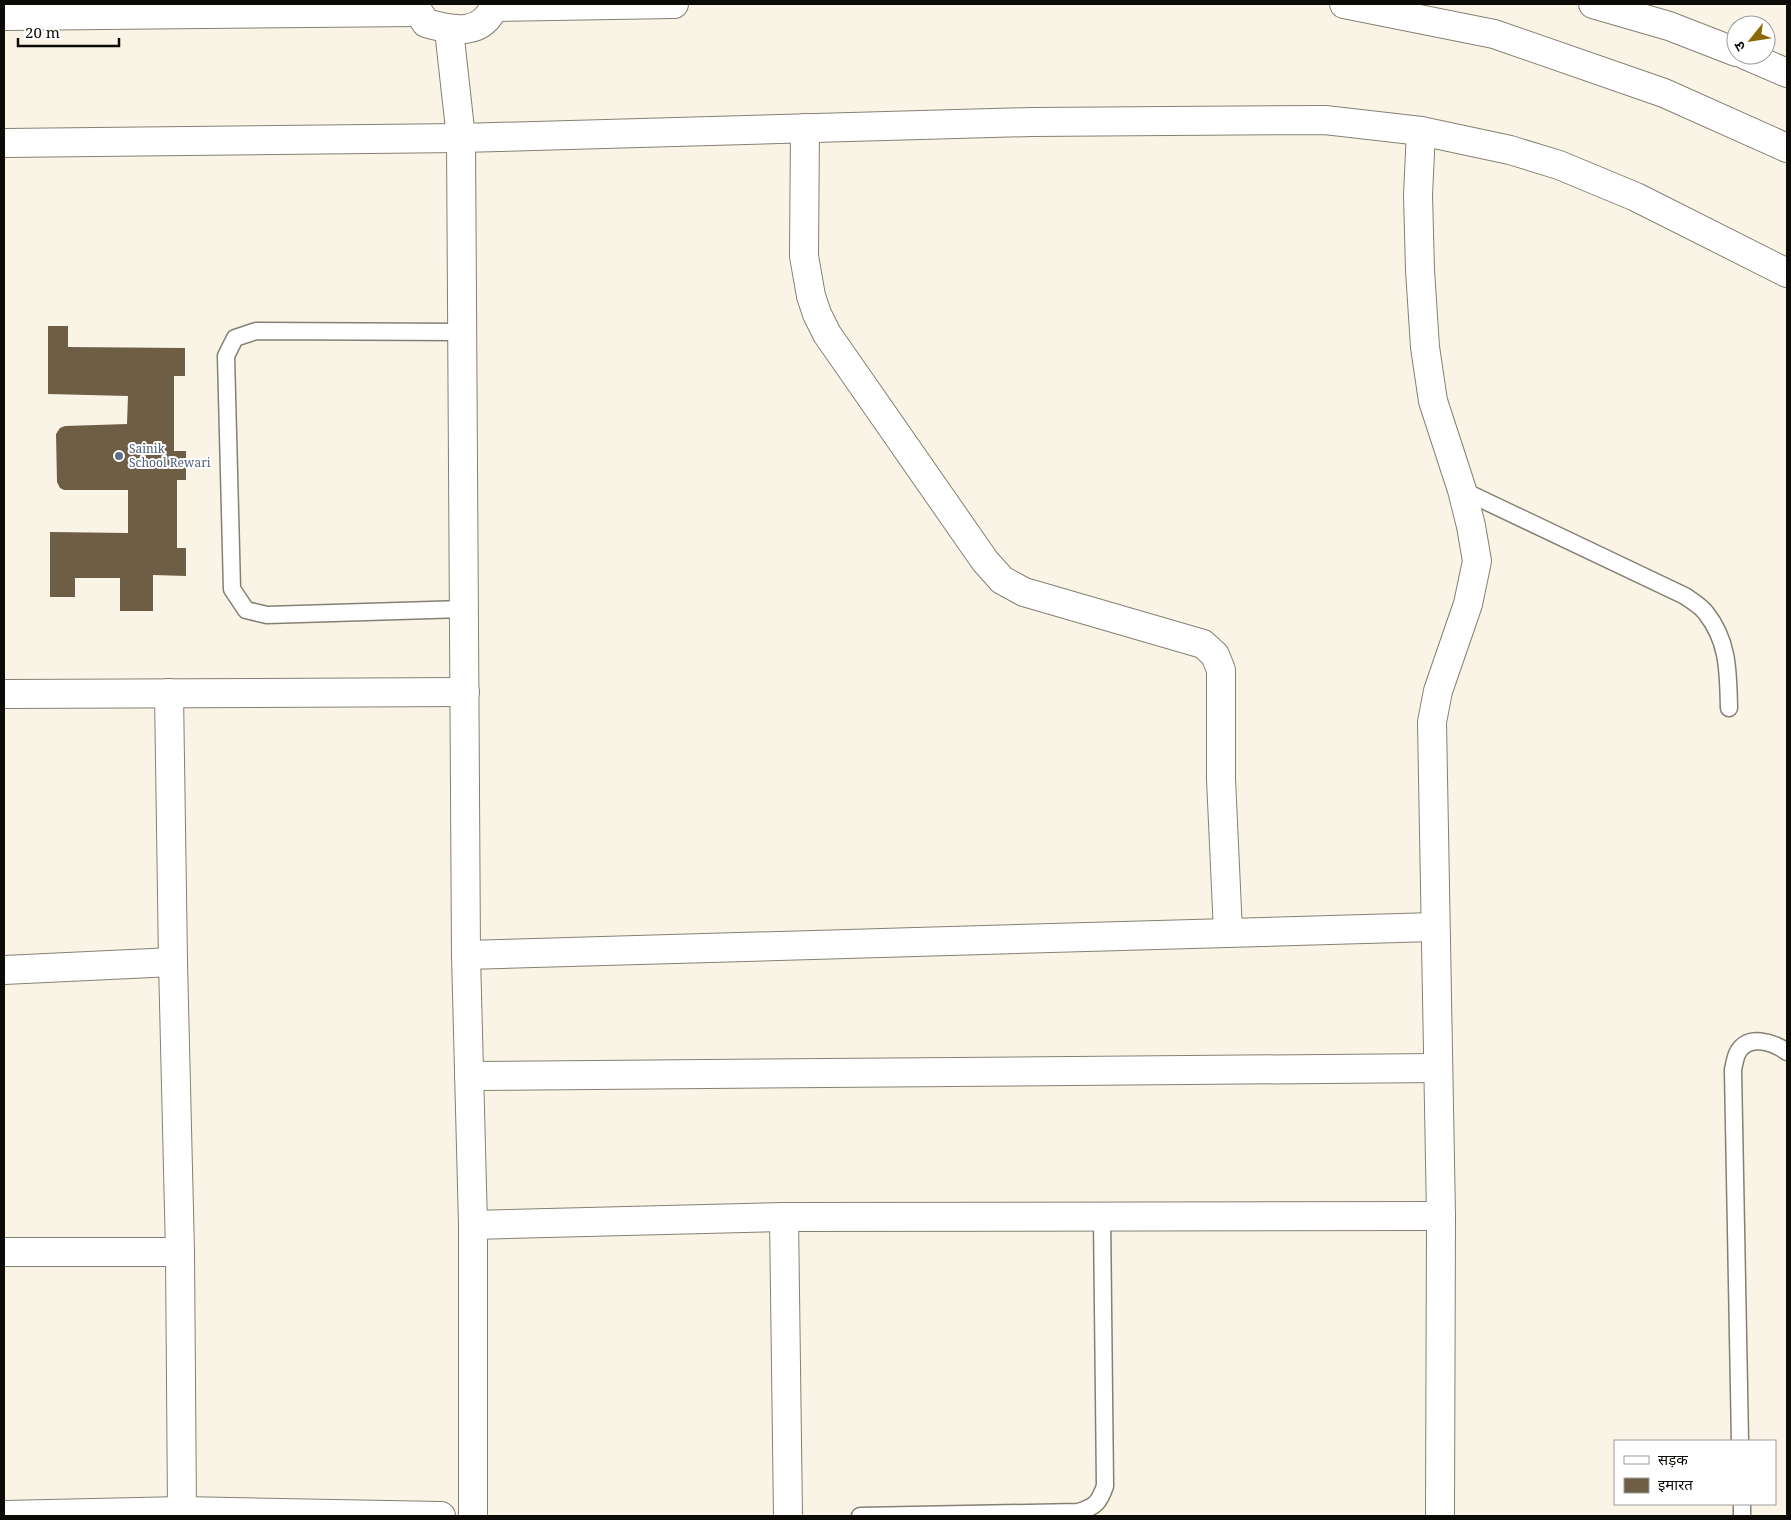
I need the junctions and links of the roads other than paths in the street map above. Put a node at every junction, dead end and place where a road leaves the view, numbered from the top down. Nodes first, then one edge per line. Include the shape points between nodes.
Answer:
1 (674, 4) edge
2 (1344, 4) edge
3 (1593, 4) edge
4 (494, 5) edge
5 (416, 8) edge
6 (4, 16) edge
7 (449, 30) junction
8 (1726, 48) edge
9 (1768, 65) edge
10 (1787, 73) edge
11 (805, 128) junction
12 (1421, 132) junction
13 (461, 138) junction
14 (4, 143) edge
15 (1787, 148) edge
16 (1787, 273) edge
17 (462, 332) junction
18 (1462, 490) junction
19 (464, 609) junction
20 (465, 692) junction
21 (169, 693) junction
22 (4, 694) edge
23 (1730, 708) dead end
24 (1434, 927) junction
25 (1228, 932) junction
26 (466, 955) junction
27 (173, 962) junction
28 (4, 970) edge
29 (1787, 1052) edge
30 (1438, 1068) junction
31 (469, 1076) junction
32 (1440, 1216) junction
33 (784, 1217) junction
34 (1102, 1217) junction
35 (474, 1224) junction
36 (4, 1252) edge
37 (180, 1252) junction
38 (1740, 1440) edge
39 (182, 1511) junction
40 (4, 1514) edge
41 (441, 1516) edge
42 (473, 1516) edge
43 (788, 1516) edge
44 (860, 1516) edge
45 (1440, 1516) edge

1 - 4 street
2 - 15 street via 1494,34 1664,93
3 - 8 street via 1668,26
4 - 7 street via 483,23
5 - 6 street
5 - 7 street via 426,23
7 - 13 street
9 - 10 street
11 - 12 street via 1031,122 1324,120
11 - 13 street
11 - 25 street via 804,256 816,314 985,561 1002,580 1024,592 1202,644 1215,655 1221,670 1221,779
12 - 16 street via 1510,150 1559,165 1636,197
12 - 18 street via 1418,195 1425,348 1432,401
13 - 14 street
13 - 17 street
17 - 19 street
17 - 19 lane via 256,331 235,338 226,356 232,590 246,610 267,616
18 - 23 lane via 1685,596 1705,611 1718,631 1727,658
18 - 24 street via 1477,560 1468,604 1438,691 1432,722
19 - 20 street
20 - 21 street
20 - 26 street
21 - 22 street
21 - 27 street
24 - 25 street
24 - 30 street
25 - 26 street
26 - 31 street
27 - 28 street
27 - 37 street
29 - 38 lane via 1766,1041 1749,1042 1738,1052 1733,1070
30 - 31 street
30 - 32 street
31 - 35 street
32 - 34 street
32 - 45 street
33 - 34 street
33 - 35 street
33 - 43 street
34 - 44 lane via 1105,1486 1101,1499 1078,1512
35 - 42 street
36 - 37 street
37 - 39 street
39 - 40 street
39 - 41 street

